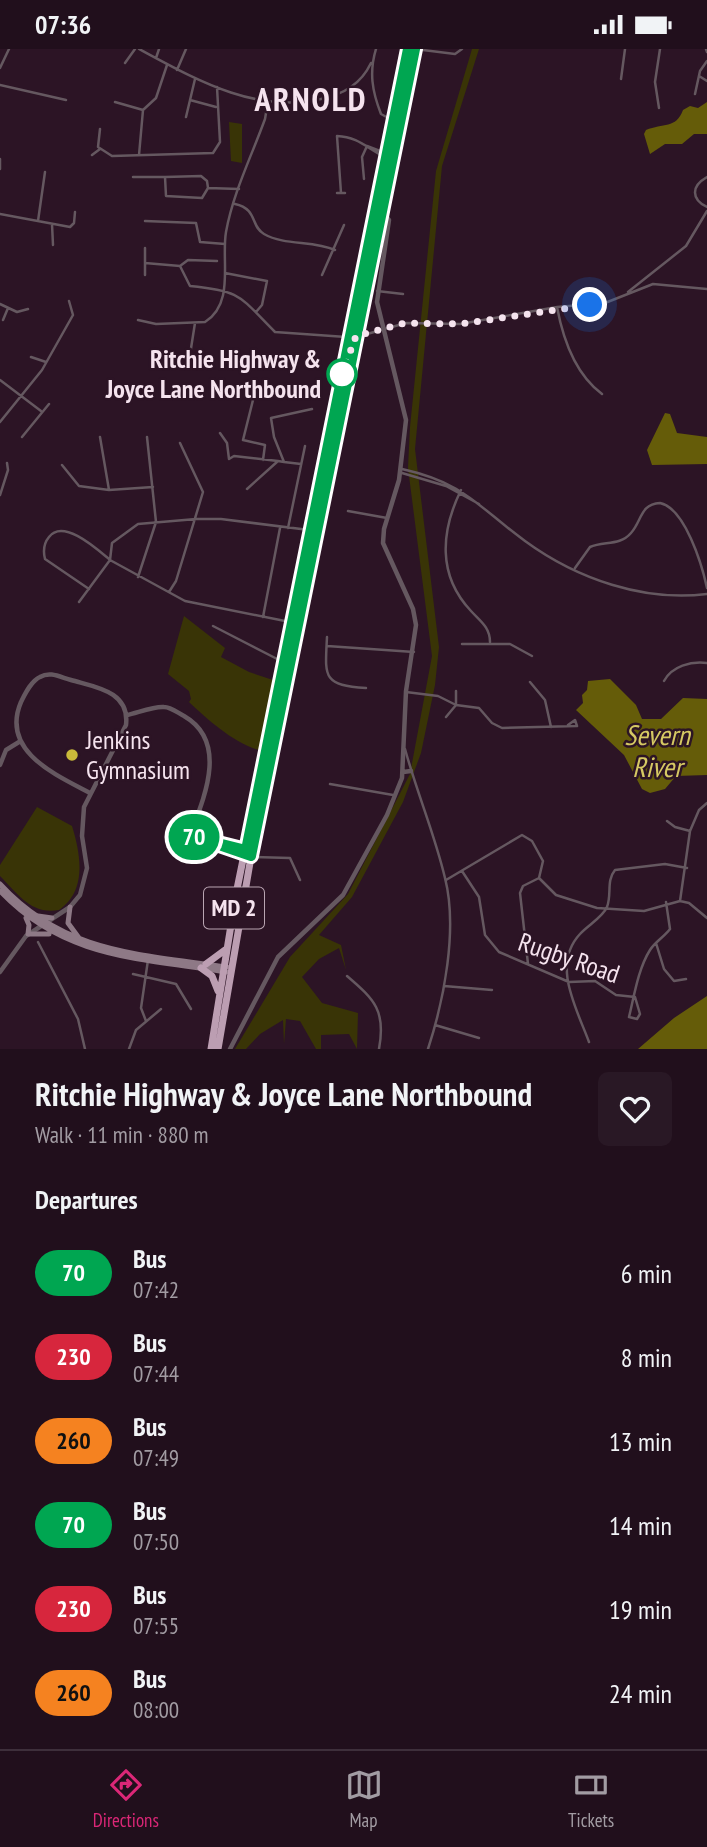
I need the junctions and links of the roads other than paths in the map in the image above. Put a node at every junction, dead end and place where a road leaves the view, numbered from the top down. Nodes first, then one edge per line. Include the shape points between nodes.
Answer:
1 (9, 49) edge
2 (137, 49) edge
3 (159, 49) edge
4 (186, 49) edge
5 (376, 49) edge
6 (412, 49) edge
7 (462, 49) edge
8 (625, 49) edge
9 (660, 49) edge
10 (156, 58) junction
11 (707, 61) edge
12 (125, 63) dead end
13 (371, 63) junction
14 (167, 65) junction
15 (0, 68) edge
16 (177, 70) junction
17 (699, 76) junction
18 (195, 79) junction
19 (621, 79) dead end
20 (360, 80) junction
21 (707, 81) edge
22 (372, 83) junction
23 (0, 85) edge
24 (218, 87) junction
25 (695, 94) dead end
26 (66, 100) dead end
27 (190, 100) junction
28 (116, 101) dead end
29 (268, 101) junction
30 (216, 107) junction
31 (659, 108) dead end
32 (143, 110) junction
33 (186, 117) dead end
34 (393, 120) junction
35 (100, 129) dead end
36 (388, 145) junction
37 (367, 146) junction
38 (100, 149) junction
39 (92, 155) dead end
40 (139, 156) junction
41 (0, 159) edge
42 (385, 159) junction
43 (0, 169) edge
44 (45, 172) dead end
45 (134, 177) dead end
46 (165, 177) junction
47 (707, 177) edge
48 (364, 179) dead end
49 (208, 188) junction
50 (239, 189) junction
51 (341, 193) dead end
52 (235, 204) junction
53 (376, 204) junction
54 (707, 209) edge
55 (75, 212) dead end
56 (382, 212) junction
57 (0, 214) edge
58 (38, 221) junction
59 (145, 221) dead end
60 (52, 224) junction
61 (344, 225) dead end
62 (225, 243) junction
63 (53, 245) dead end
64 (145, 248) dead end
65 (335, 250) junction
66 (217, 261) dead end
67 (145, 263) junction
68 (180, 266) junction
69 (225, 273) junction
70 (145, 275) dead end
71 (322, 275) dead end
72 (225, 289) junction
73 (707, 289) edge
74 (377, 291) junction
75 (627, 292) junction
76 (402, 294) dead end
77 (69, 301) dead end
78 (0, 304) edge
79 (557, 307) junction
80 (8, 308) junction
81 (28, 309) dead end
82 (256, 313) junction
83 (3, 320) dead end
84 (138, 320) dead end
85 (196, 322) junction
86 (383, 331) junction
87 (353, 336) junction
88 (32, 357) dead end
89 (189, 361) dead end
90 (46, 362) junction
91 (0, 380) edge
92 (601, 394) dead end
93 (22, 397) junction
94 (253, 400) dead end
95 (49, 404) dead end
96 (312, 409) dead end
97 (41, 411) junction
98 (1, 419) edge
99 (220, 433) dead end
100 (22, 437) dead end
101 (100, 437) dead end
102 (147, 437) dead end
103 (180, 443) dead end
104 (305, 446) dead end
105 (264, 460) junction
106 (278, 461) junction
107 (284, 462) junction
108 (7, 463) dead end
109 (301, 464) junction
110 (62, 465) dead end
111 (400, 471) junction
112 (0, 478) edge
113 (6, 479) junction
114 (323, 483) junction
115 (153, 487) junction
116 (247, 489) dead end
117 (109, 490) junction
118 (461, 491) junction
119 (0, 495) edge
120 (348, 511) dead end
121 (387, 518) junction
122 (196, 519) junction
123 (156, 522) junction
124 (280, 527) junction
125 (288, 528) junction
126 (310, 531) junction
127 (110, 560) junction
128 (574, 569) junction
129 (138, 576) junction
130 (707, 587) edge
131 (89, 589) junction
132 (169, 593) junction
133 (707, 594) edge
134 (79, 602) dead end
135 (263, 617) junction
136 (292, 623) junction
137 (213, 626) dead end
138 (327, 637) dead end
139 (490, 642) junction
140 (462, 644) dead end
141 (327, 646) junction
142 (289, 649) junction
143 (414, 652) junction
144 (532, 656) dead end
145 (283, 662) junction
146 (707, 663) edge
147 (664, 681) dead end
148 (530, 682) dead end
149 (366, 688) dead end
150 (406, 691) junction
151 (456, 691) dead end
152 (456, 705) junction
153 (127, 715) junction
154 (446, 717) dead end
155 (567, 726) dead end
156 (551, 727) junction
157 (19, 742) junction
158 (404, 744) junction
159 (0, 765) edge
160 (411, 771) junction
161 (403, 772) junction
162 (330, 784) dead end
163 (90, 793) junction
164 (397, 796) junction
165 (707, 803) edge
166 (667, 821) dead end
167 (690, 831) junction
168 (247, 853) junction
169 (687, 868) junction
170 (462, 871) junction
171 (539, 878) junction
172 (300, 880) dead end
173 (446, 880) junction
174 (0, 884) edge
175 (0, 891) edge
176 (680, 901) junction
177 (666, 902) junction
178 (70, 908) junction
179 (606, 909) junction
180 (19, 910) junction
181 (33, 915) junction
182 (52, 918) junction
183 (707, 918) edge
184 (42, 924) junction
185 (28, 934) junction
186 (58, 937) junction
187 (38, 942) dead end
188 (656, 943) junction
189 (90, 944) junction
190 (227, 947) junction
191 (148, 958) junction
192 (528, 964) junction
193 (203, 966) junction
194 (227, 970) junction
195 (0, 972) edge
196 (133, 974) dead end
197 (347, 975) dead end
198 (145, 976) junction
199 (685, 979) dead end
200 (569, 982) junction
201 (444, 986) junction
202 (492, 990) dead end
203 (635, 997) junction
204 (219, 999) junction
205 (160, 1009) dead end
206 (191, 1009) dead end
207 (146, 1021) junction
208 (435, 1025) junction
209 (479, 1038) dead end
210 (589, 1042) dead end
211 (85, 1049) edge
212 (129, 1049) edge
213 (211, 1049) edge
214 (218, 1049) edge
215 (230, 1049) edge
216 (379, 1049) edge
217 (428, 1049) edge

1 - 15 street
2 - 10 street
2 - 12 street
3 - 10 street
4 - 16 street
5 - 13 street
6 - 7 street via 456,54
6 - 34 highway
6 - 56 highway, MD 2
8 - 19 street
9 - 31 street via 655,82
10 - 14 street
11 - 17 street
13 - 20 street
13 - 22 street
14 - 16 street
14 - 32 street via 156,99
16 - 18 street
17 - 21 street
17 - 25 street
18 - 24 street
18 - 27 street
20 - 22 street
20 - 29 street via 327,98 299,103
22 - 34 street via 381,114
23 - 26 street
24 - 29 street
24 - 30 street
27 - 30 street
27 - 33 street
28 - 32 street
29 - 50 street
30 - 40 street via 220,142 213,153
32 - 40 street
34 - 36 highway
35 - 38 street
36 - 37 street via 380,151
36 - 42 highway
37 - 42 street
37 - 48 street via 362,157
37 - 51 street via 354,138 337,137
38 - 39 street
38 - 40 street via 112,156
41 - 43 street
42 - 53 highway
44 - 58 street
45 - 46 street
46 - 49 street via 200,175
46 - 49 street via 169,198 200,199
47 - 54 street via 697,185 694,197
49 - 50 street
50 - 52 street
52 - 62 street
52 - 65 street via 250,212 260,232 270,237
53 - 56 highway
53 - 87 highway
54 - 75 street via 686,246
55 - 60 street via 70,227
56 - 74 street via 389,220
56 - 87 highway, MD 2
57 - 58 street
58 - 60 street
59 - 62 street via 196,223 200,242
60 - 63 street
61 - 65 street
62 - 69 street
64 - 67 street
65 - 71 street
66 - 68 street via 188,260
67 - 68 street
67 - 70 street
68 - 72 street via 190,286
69 - 72 street
69 - 82 street via 267,281
72 - 82 street
72 - 85 street via 211,318
73 - 75 street via 653,284
74 - 76 street
74 - 86 street
75 - 79 street via 605,303
77 - 90 street via 73,315
78 - 80 street
79 - 86 street via 460,324 405,323
79 - 92 street via 579,370
80 - 81 street
80 - 83 street
82 - 87 street via 275,332
84 - 85 street
85 - 89 street
86 - 87 street
86 - 111 street via 405,411
87 - 114 highway, MD 2
87 - 114 highway, MD 2
88 - 90 street
90 - 93 street
91 - 93 street
93 - 97 street
93 - 98 street
94 - 105 street via 243,440 265,445
95 - 97 street
96 - 107 street via 271,418
97 - 100 street
99 - 105 street via 228,443 229,459
101 - 117 street
102 - 115 street
103 - 122 street via 203,492
104 - 109 street
105 - 106 street
106 - 107 street
106 - 116 street
107 - 109 street
108 - 113 street
109 - 125 street
110 - 117 street via 79,486
111 - 118 street
111 - 121 street
112 - 113 street
113 - 119 street
114 - 126 highway, MD 2
114 - 142 highway, MD 2
115 - 117 street
115 - 123 street
118 - 128 street via 532,546
118 - 139 street via 447,521 445,561 456,591 486,627
120 - 121 street
121 - 143 street via 383,543 413,609
122 - 123 street
122 - 124 street
122 - 132 street
123 - 127 street via 138,524 112,543
123 - 129 street
124 - 125 street
124 - 135 street
125 - 126 street
126 - 136 highway, MD 2
127 - 129 street
127 - 131 street
127 - 131 street via 66,531 48,537 45,559
128 - 130 street via 590,547 624,540 644,509 660,503 671,507 684,526
128 - 133 street via 654,595
129 - 132 street
131 - 134 street
132 - 135 street via 185,601
135 - 136 street
136 - 142 highway, MD 2
137 - 145 street
138 - 141 street
139 - 140 street
139 - 144 street via 510,643
141 - 143 street
141 - 149 street via 329,678 337,685
142 - 145 highway, MD 2
142 - 168 highway, MD 2
143 - 150 street
145 - 168 highway, MD 2
146 - 147 street via 689,664 668,674
148 - 156 street via 545,700
150 - 152 street via 438,696
150 - 158 street
151 - 152 street
152 - 154 street
152 - 156 street via 479,708 502,728
153 - 157 street via 105,689 50,674 40,676 18,711
153 - 163 street
153 - 168 street via 161,706 191,721 204,736 210,767 191,833
155 - 156 street
157 - 159 street via 6,750
157 - 163 street via 37,763
158 - 160 street
158 - 161 street
160 - 161 street
160 - 173 street
161 - 164 street
162 - 164 street
163 - 178 street via 81,824 86,877
164 - 215 street via 339,900 278,957
165 - 167 street
166 - 167 street
167 - 169 street
168 - 172 street via 290,858
168 - 190 highway, MD 2
168 - 194 highway, MD 2
169 - 176 street
169 - 179 street via 671,864 618,868 610,879
170 - 171 street via 522,835 532,841 542,859
170 - 173 street
170 - 192 street, Rugby Road via 479,897 488,942
171 - 179 street via 556,895
171 - 192 street via 523,886 520,893
173 - 201 street
174 - 181 main road
175 - 180 main road
176 - 177 street
176 - 183 street
177 - 179 street via 644,911
177 - 188 street via 670,929
178 - 182 street
178 - 189 main road via 71,930
179 - 200 street via 570,948
180 - 184 main road
180 - 185 main road via 29,923
181 - 182 main road
181 - 184 main road
182 - 184 street
184 - 185 street
184 - 186 main road
184 - 189 main road
185 - 186 main road via 45,932
185 - 195 street
186 - 191 main road via 99,952
187 - 211 street via 78,1019
188 - 199 street via 669,977
188 - 203 street via 648,952
189 - 191 main road
190 - 193 highway
190 - 194 highway, MD 2
191 - 193 main road
191 - 198 street
192 - 200 street, Rugby Road
193 - 194 main road
193 - 204 highway via 215,980
194 - 204 highway, MD 2
194 - 214 highway, MD 2
196 - 198 street
197 - 216 street via 371,997 381,1017
198 - 206 street via 176,984
198 - 207 street via 141,1008
200 - 203 street, Rugby Road via 595,981 616,995
200 - 210 street via 569,995
201 - 202 street
201 - 208 street
203 - 203 street via 640,1014 637,1019 629,1017
204 - 213 highway, MD 2
205 - 207 street
207 - 212 street via 132,1036
208 - 209 street
208 - 217 street

